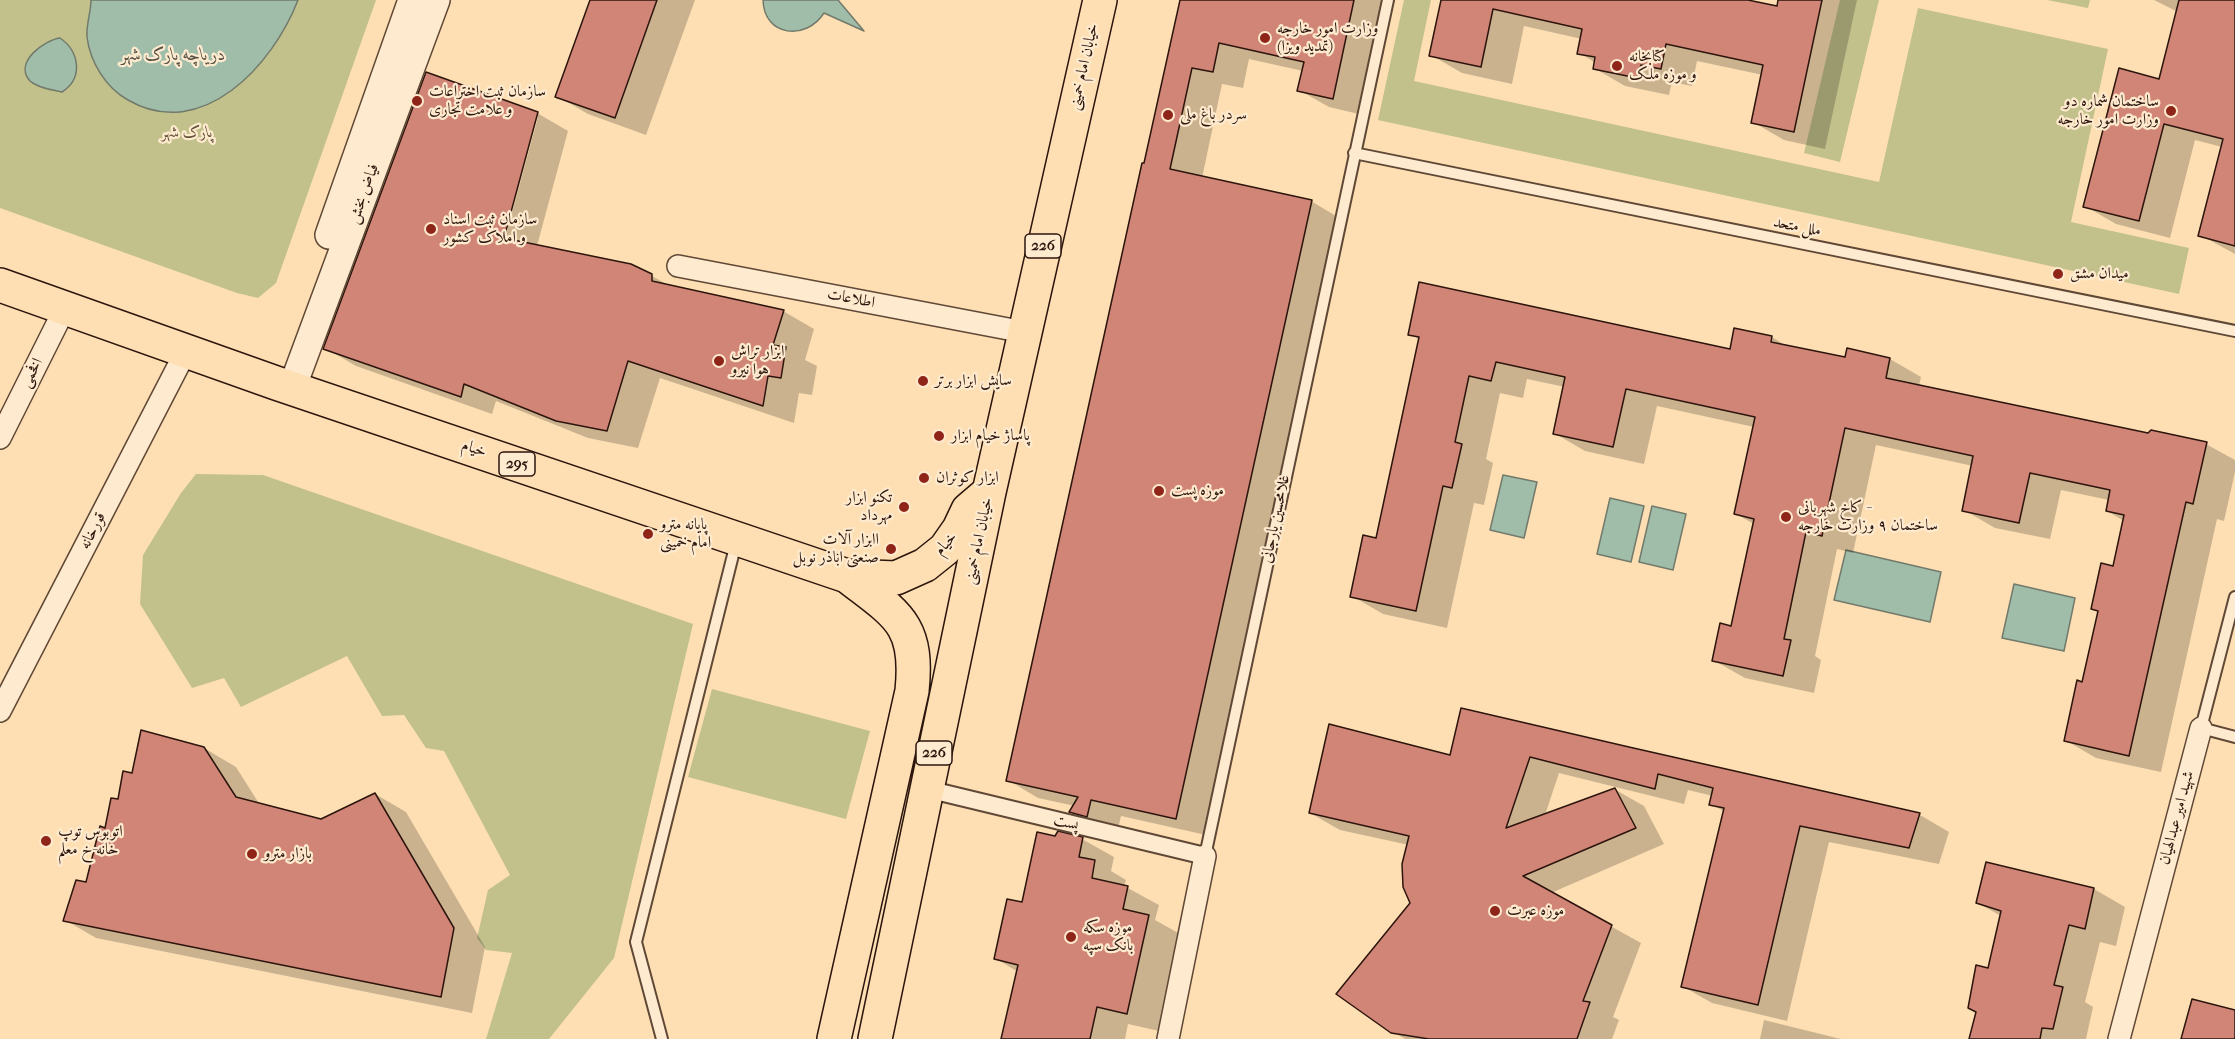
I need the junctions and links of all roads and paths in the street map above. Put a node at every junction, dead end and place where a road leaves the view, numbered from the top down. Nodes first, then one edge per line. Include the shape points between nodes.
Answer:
1 (412, 0) edge
2 (436, 0) edge
3 (1100, 0) edge
4 (1388, 0) edge
5 (1354, 153) junction
6 (678, 266) dead end
7 (0, 285) edge
8 (65, 308) junction
9 (2235, 331) edge
10 (1024, 332) junction
11 (186, 351) junction
12 (284, 386) junction
13 (0, 438) edge
14 (989, 492) junction
15 (738, 537) junction
16 (847, 576) junction
17 (2235, 597) edge
18 (0, 711) edge
19 (2201, 728) junction
20 (2235, 736) edge
21 (927, 789) junction
22 (1204, 856) junction
23 (878, 1027) edge
24 (662, 1039) edge
25 (834, 1039) edge
26 (1168, 1039) edge
27 (2119, 1039) edge

1 - 12 street, فیاض بخش
2 - 12 street, فیاض بخش
3 - 10 main road, خیابان امام خمینی / 226
4 - 5 lane, غلامحسین یارجانی
5 - 9 lane, ملل متحد
5 - 22 lane, غلامحسین یارجانی
6 - 10 street, اطلاعات
7 - 8 main road, خیام / 295
8 - 11 main road, خیام / 295
8 - 13 street, افخمی
10 - 14 main road, خیابان امام خمینی / 226
11 - 12 main road, خیام / 295
11 - 18 street, قورخانه
12 - 15 main road, خیام / 295
14 - 16 main road, خیام / 295 via 968,510 945,549 925,565 896,578
14 - 21 main road, خیابان امام خمینی / 226
15 - 16 main road, خیام / 295
15 - 24 lane via 636,942
16 - 25 main road, 226 via 907,629 915,659 912,691
17 - 19 lane, شهید امیر عبدالهیان
19 - 20 lane
19 - 27 street, شهید امیر عبدالهیان
21 - 22 street, پست
21 - 23 main road, خیابان امام خمینی / 226
22 - 26 street, غلامحسین یارجانی

